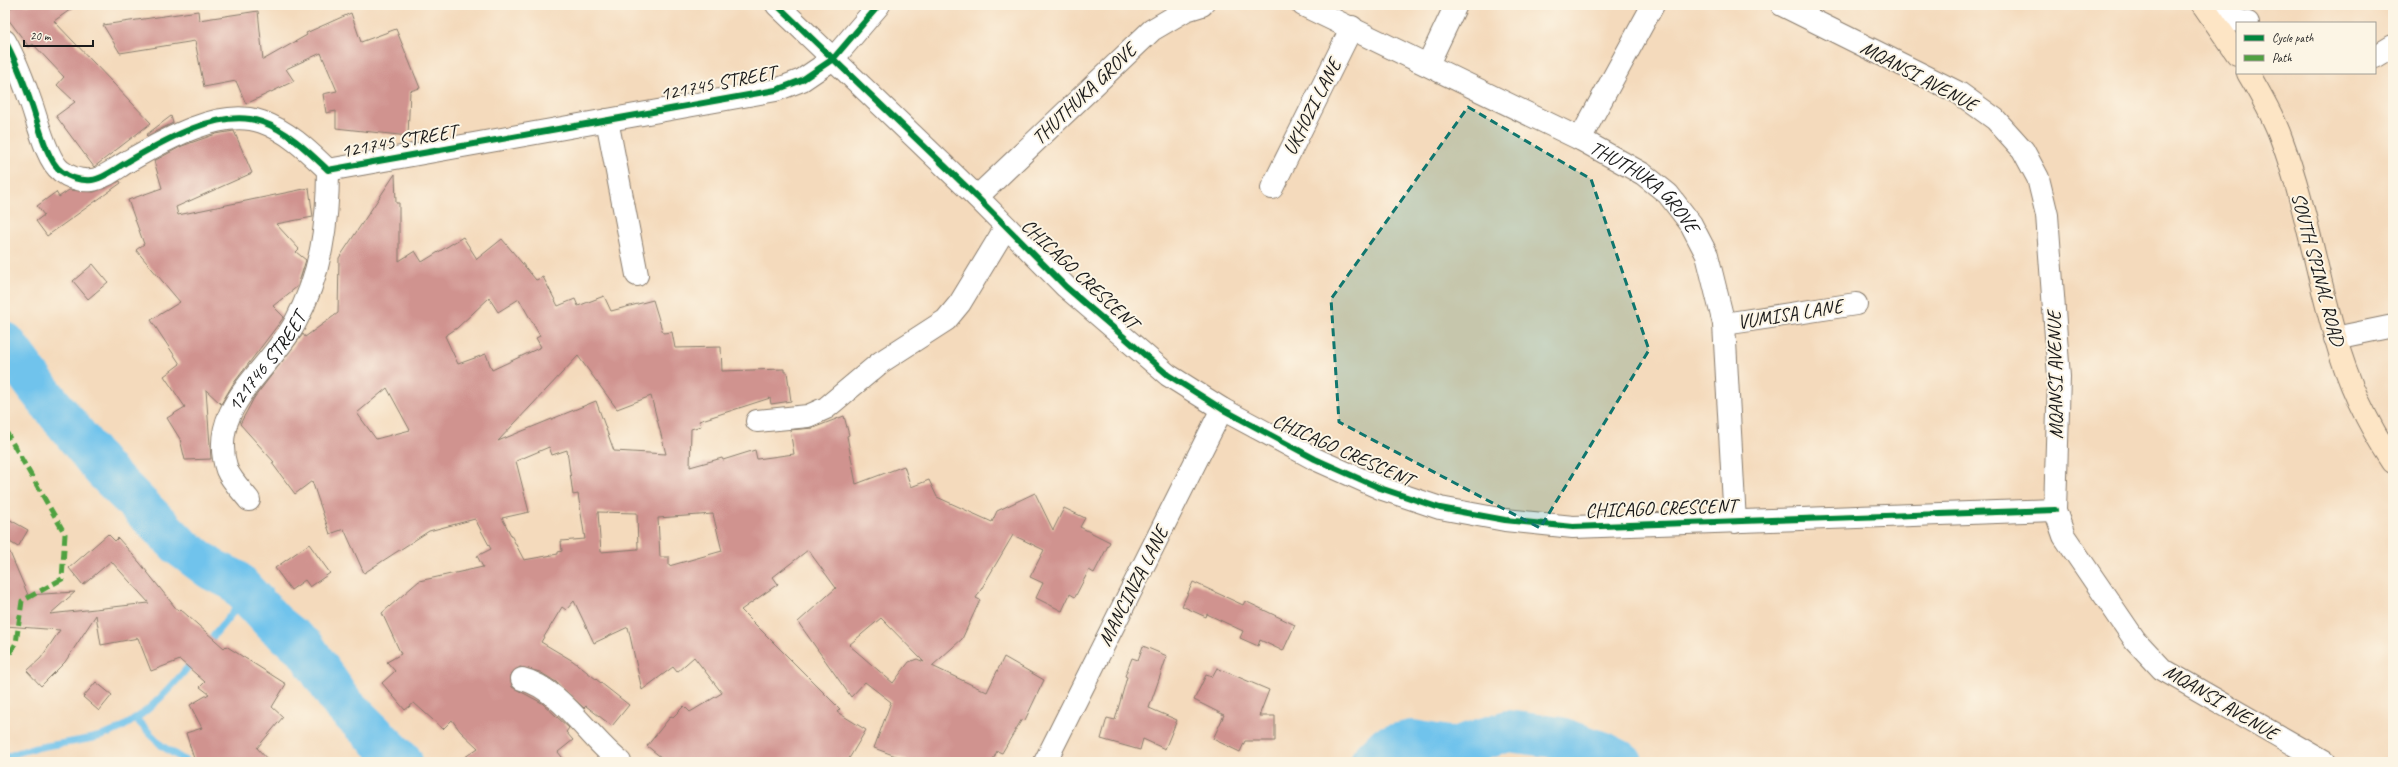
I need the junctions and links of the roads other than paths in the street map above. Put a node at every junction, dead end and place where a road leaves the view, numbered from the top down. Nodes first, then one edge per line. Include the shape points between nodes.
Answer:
1 (777, 5) edge
2 (879, 5) edge
3 (1202, 5) edge
4 (1304, 5) edge
5 (1456, 5) edge
6 (1653, 5) edge
7 (1782, 5) edge
8 (2207, 9) edge
9 (2245, 22) edge
10 (1352, 27) junction
11 (5, 41) edge
12 (2393, 46) edge
13 (2236, 52) edge
14 (2376, 56) edge
15 (833, 59) junction
16 (1428, 64) junction
17 (2249, 74) edge
18 (607, 120) junction
19 (1580, 139) junction
20 (328, 170) junction
21 (1272, 188) dead end
22 (976, 197) junction
23 (1006, 227) junction
24 (637, 275) dead end
25 (1856, 304) dead end
26 (1724, 324) junction
27 (2393, 326) edge
28 (2335, 338) junction
29 (1222, 409) junction
30 (757, 421) dead end
31 (2393, 462) edge
32 (249, 500) dead end
33 (2055, 510) junction
34 (1735, 522) junction
35 (522, 679) dead end
36 (620, 762) edge
37 (1045, 762) edge
38 (2324, 762) edge

1 - 15 street, CHICAGO CRESCENT
2 - 15 street, 121745 STREET
3 - 22 street, THUTHUKA GROVE via 1186,10 1152,30
4 - 10 street, THUTHUKA GROVE
5 - 16 street
6 - 19 street
7 - 33 street, MQANSI AVENUE via 1959,93 1995,119 2023,150 2038,178 2046,215 2059,377
8 - 9 street
8 - 13 street
10 - 16 street, THUTHUKA GROVE
10 - 21 street, UKHOZI LANE
11 - 20 street, 121745 STREET via 50,155 60,171 74,179 94,180 152,147 206,124 235,117 262,122 284,133
12 - 14 street
15 - 18 street, 121745 STREET via 802,80 776,90
15 - 22 street, CHICAGO CRESCENT
16 - 19 street, THUTHUKA GROVE
17 - 28 street, SOUTH SPINAL ROAD via 2281,137
18 - 20 street, 121745 STREET
18 - 24 street
19 - 26 street, THUTHUKA GROVE via 1643,174 1668,194 1692,224 1707,255
20 - 32 street, 121746 STREET via 327,219 322,253 310,287 295,323 274,355 231,408 222,443 228,471
22 - 23 street, CHICAGO CRESCENT
23 - 29 street, CHICAGO CRESCENT via 1066,287 1168,375
23 - 30 street via 960,303 946,320 881,362 826,408 808,416
25 - 26 street, VUMISA LANE
26 - 34 street, THUTHUKA GROVE
27 - 28 street
28 - 31 street, SOUTH SPINAL ROAD via 2351,382 2381,445
29 - 34 street, CHICAGO CRESCENT via 1314,459 1380,488 1440,508 1505,520 1573,527
29 - 37 street, MANCINZA LANE
33 - 34 street, CHICAGO CRESCENT
33 - 38 street, MQANSI AVENUE via 2064,536 2135,640 2162,669
35 - 36 street via 533,682 549,693

